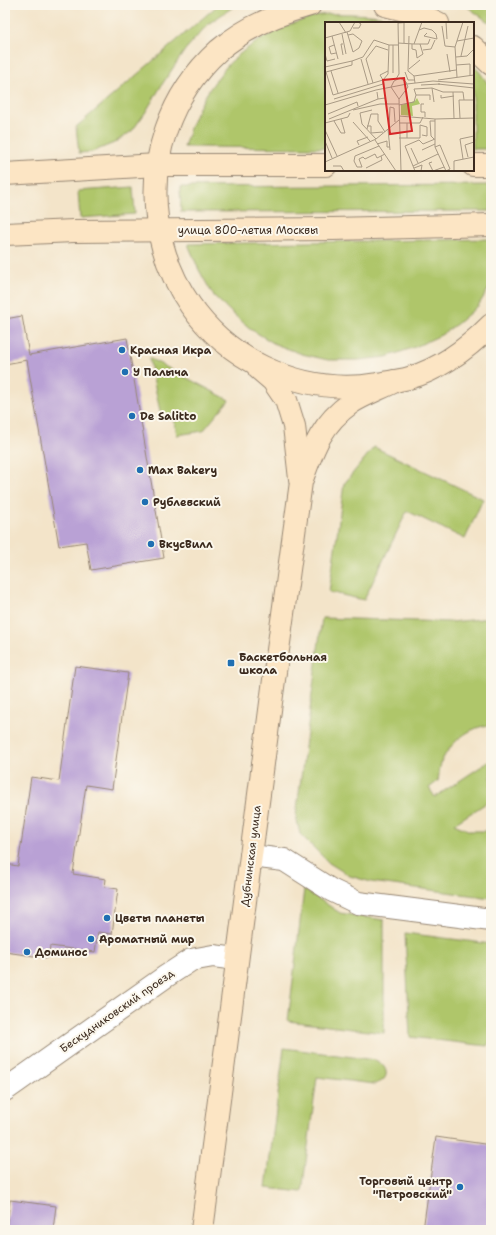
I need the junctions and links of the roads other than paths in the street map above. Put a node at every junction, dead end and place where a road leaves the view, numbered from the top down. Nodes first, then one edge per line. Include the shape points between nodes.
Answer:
1 (310, 5) edge
2 (385, 5) edge
3 (436, 22) edge
4 (474, 48) edge
5 (491, 64) edge
6 (157, 165) junction
7 (325, 165) edge
8 (474, 165) edge
9 (491, 165) edge
10 (5, 174) edge
11 (491, 225) edge
12 (158, 230) junction
13 (5, 234) edge
14 (491, 325) edge
15 (246, 358) junction
16 (395, 381) junction
17 (301, 482) junction
18 (251, 856) junction
19 (491, 920) edge
20 (237, 959) junction
21 (5, 1090) edge
22 (202, 1230) edge

1 - 6 main road via 269,19 240,34 219,50 185,91 172,114
2 - 3 main road via 416,13
4 - 5 main road
6 - 7 main road
6 - 10 main road
6 - 12 main road via 155,190
8 - 9 main road
11 - 12 main road, улица 800-летия Москвы
12 - 13 main road, улица 800-летия Москвы
12 - 15 main road via 170,268 182,292 214,333
14 - 16 main road via 458,354 435,368
15 - 16 main road via 281,375 306,383 332,387 361,387
15 - 17 main road, Дубнинская улица via 273,382 286,400 294,426
16 - 17 main road, Дубнинская улица via 352,402 332,419 318,438
17 - 18 main road, Дубнинская улица
18 - 19 street via 284,860 331,890 358,903
18 - 20 main road, Дубнинская улица
20 - 21 street, Бескудниковский проезд via 213,956 191,960
20 - 22 main road, Дубнинская улица

